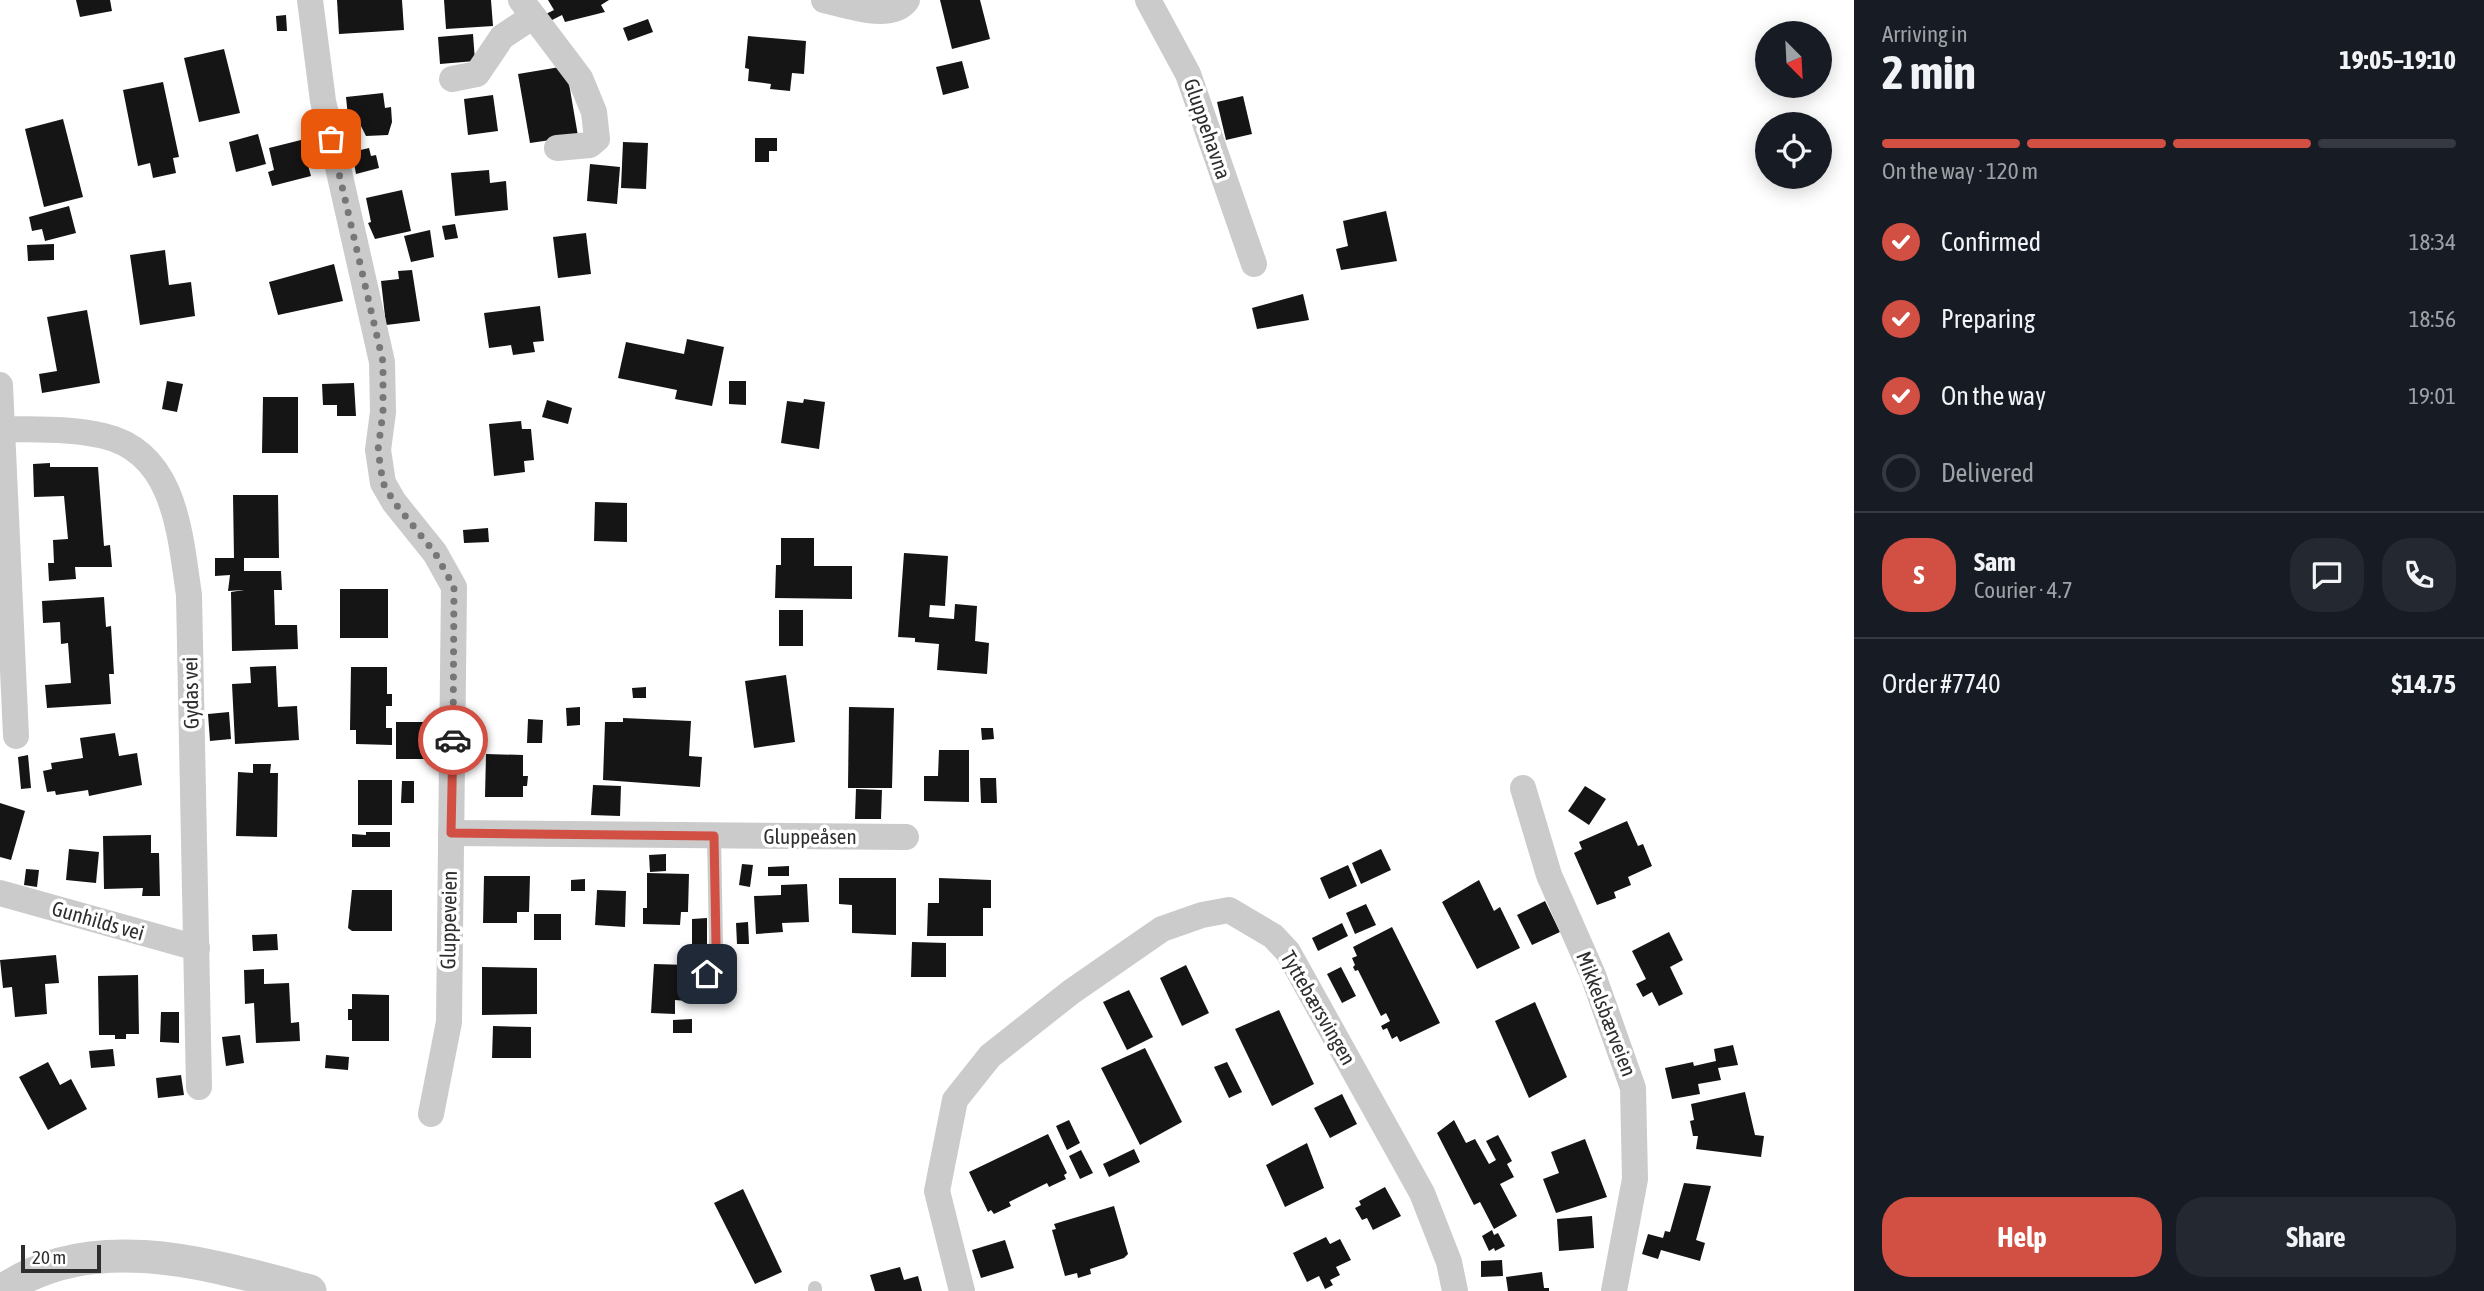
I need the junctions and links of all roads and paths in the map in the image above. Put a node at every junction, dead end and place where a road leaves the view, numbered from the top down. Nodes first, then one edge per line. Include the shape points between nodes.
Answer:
1 (310, 0) edge
2 (824, 0) edge
3 (907, 0) edge
4 (1148, 0) edge
5 (526, 8) edge
6 (452, 79) dead end
7 (557, 148) dead end
8 (1254, 264) dead end
9 (0, 385) edge
10 (3, 429) junction
11 (16, 736) dead end
12 (1523, 788) dead end
13 (451, 833) junction
14 (714, 836) junction
15 (906, 837) dead end
16 (0, 893) edge
17 (197, 948) junction
18 (707, 974) dead end
19 (199, 1087) dead end
20 (431, 1114) dead end
21 (2, 1291) edge
22 (310, 1291) edge
23 (962, 1291) edge
24 (1455, 1291) edge
25 (1614, 1291) edge

1 - 13 street, Gluppeveien via 323,101 383,362 378,450 383,483 454,587
2 - 3 street via 883,11
4 - 8 street, Gluppehavna via 1188,74
5 - 6 street via 477,74
5 - 7 street via 580,78 598,129 597,139 590,145
9 - 10 street
10 - 11 street
10 - 17 street, Gydas vei via 77,431 122,441 149,462 171,499 189,595
12 - 25 street, Mikkelsbærveien via 1549,875 1593,975 1633,1088 1635,1180
13 - 14 street, Gluppeåsen
13 - 20 street, Gluppeveien via 449,1022
14 - 15 street, Gluppeåsen
14 - 18 lane via 716,944
16 - 17 street, Gunhilds vei
17 - 19 street, Gydas vei
21 - 22 street via 47,1267 93,1258 146,1256
23 - 24 street, Tyttebærsvingen via 937,1191 955,1100 990,1056 1071,992 1162,929 1229,910 1273,936 1288,952 1422,1193 1449,1262

